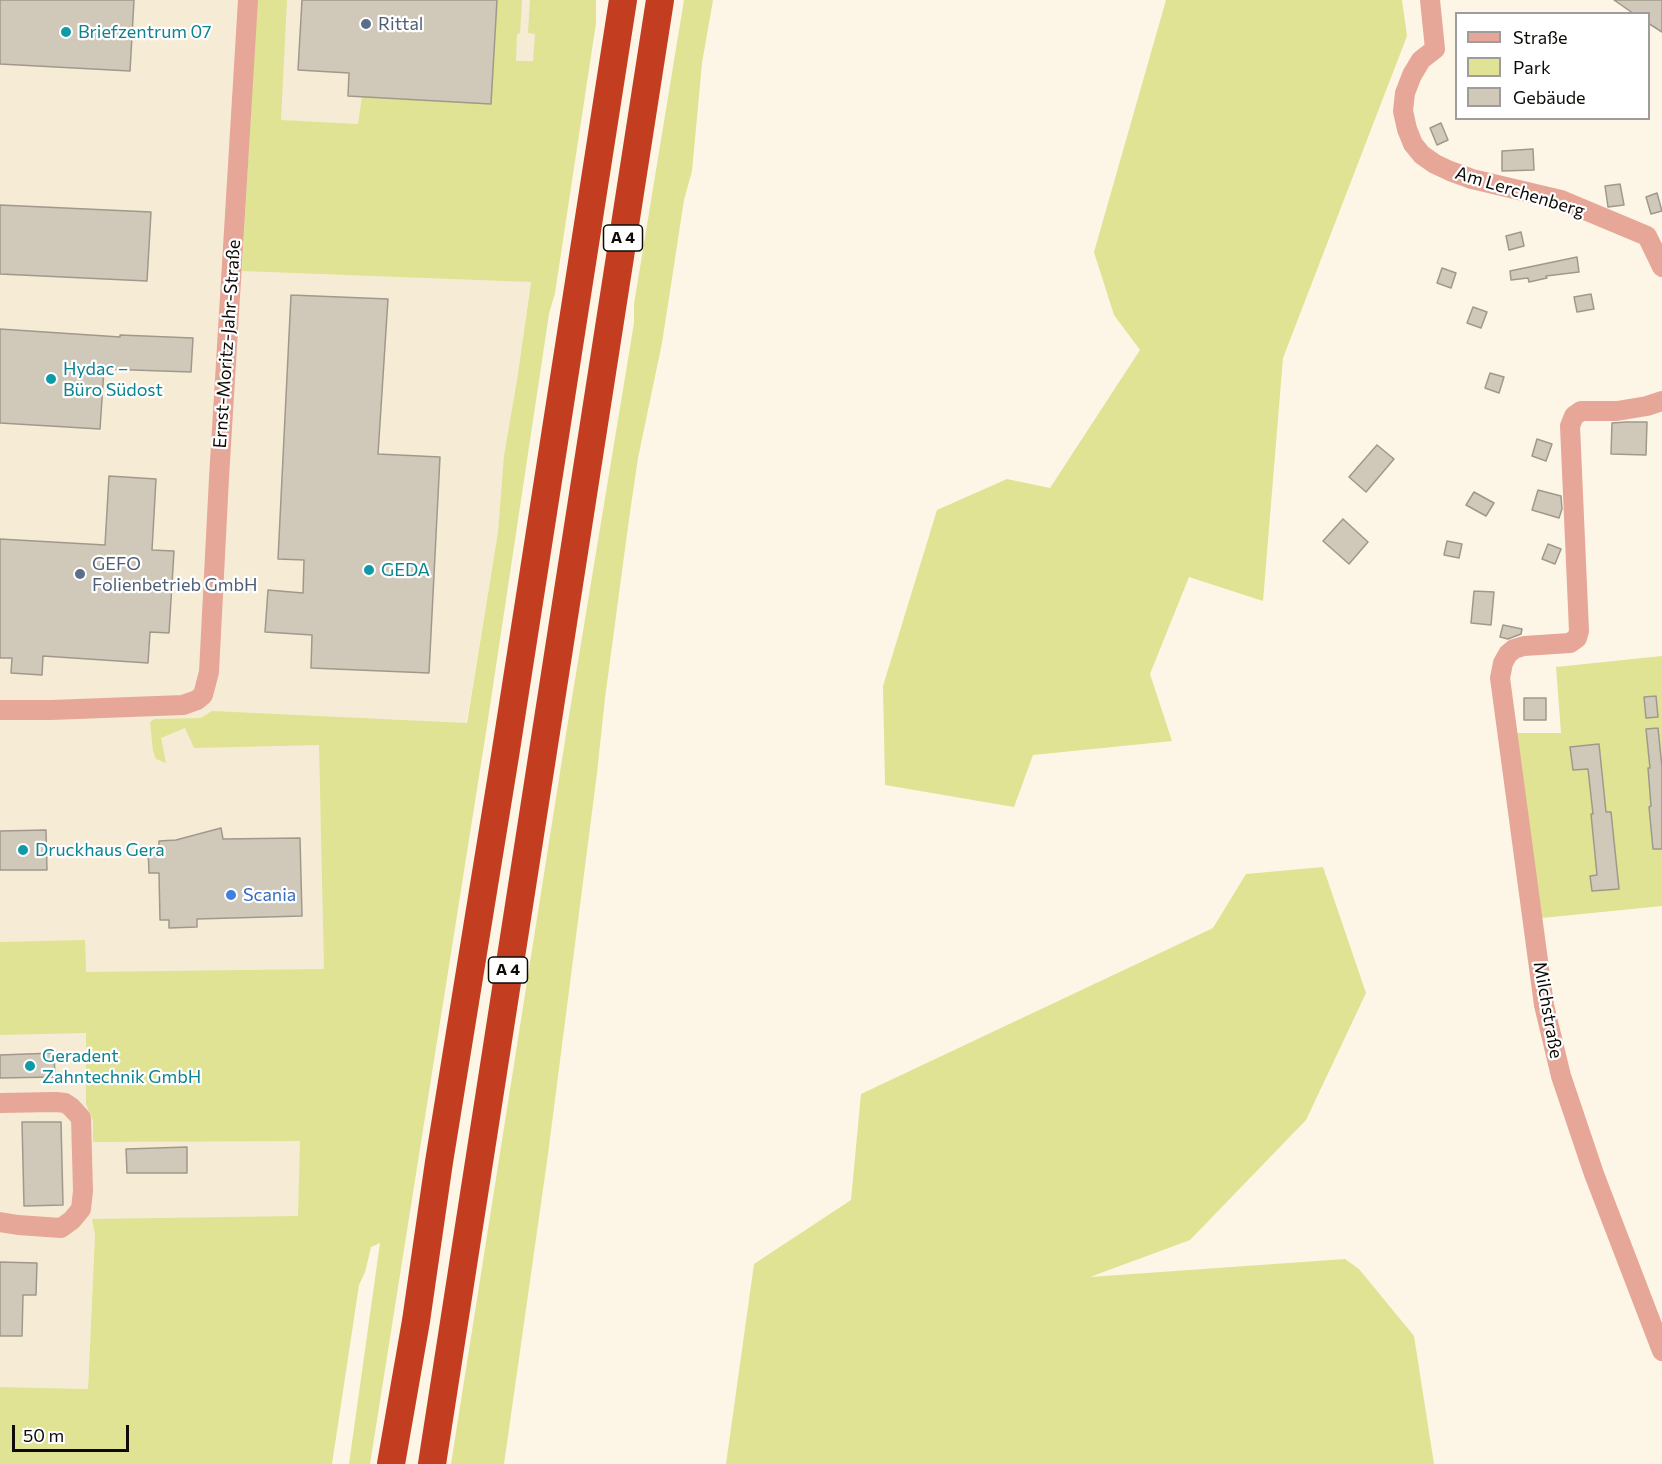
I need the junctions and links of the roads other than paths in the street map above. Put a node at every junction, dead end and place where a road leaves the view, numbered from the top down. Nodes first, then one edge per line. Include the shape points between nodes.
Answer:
1 (248, 0) edge
2 (660, 0) edge
3 (1430, 0) edge
4 (619, 8) edge
5 (1662, 267) edge
6 (1662, 401) edge
7 (0, 710) edge
8 (0, 1103) edge
9 (0, 1222) edge
10 (1662, 1351) edge
11 (391, 1464) edge
12 (432, 1464) edge

1 - 7 street, Ernst-Moritz-Jahr-Straße via 209,672 203,695 183,705
2 - 12 highway, A 4
3 - 5 street, Am Lerchenberg via 1435,49 1421,60 1412,75 1403,111 1418,150 1450,171 1561,200 1647,236
4 - 11 highway, A 4
6 - 10 street, Milchstraße via 1617,411 1581,411 1574,416 1570,426 1579,631 1570,643 1515,649 1503,663 1500,678 1547,1015 1560,1076
8 - 9 street via 56,1102 71,1107 81,1118 83,1191 81,1209 61,1228

